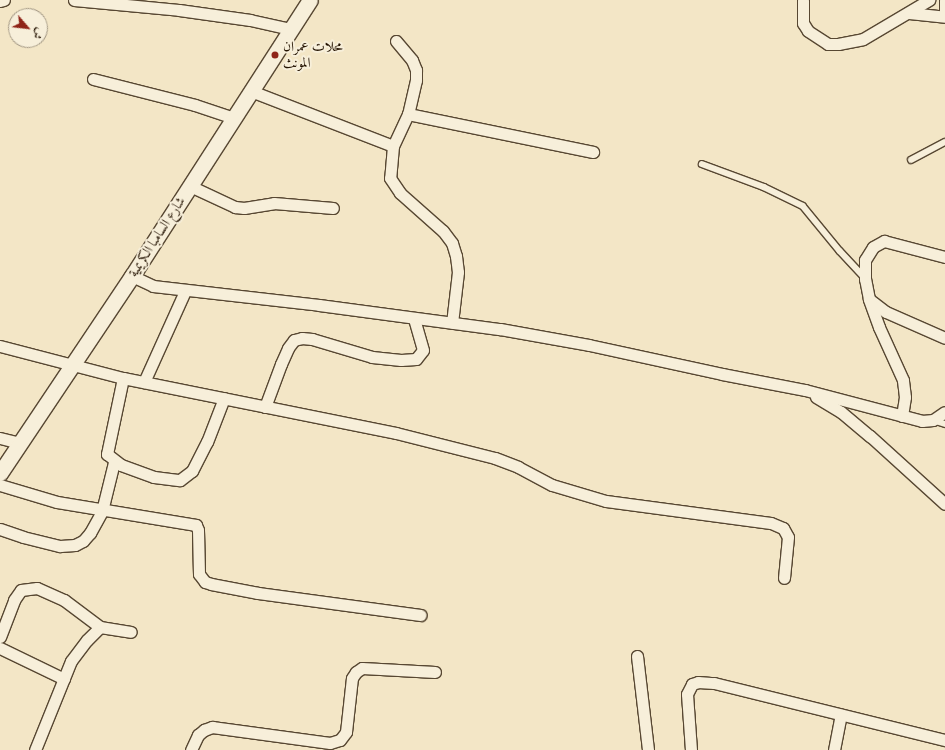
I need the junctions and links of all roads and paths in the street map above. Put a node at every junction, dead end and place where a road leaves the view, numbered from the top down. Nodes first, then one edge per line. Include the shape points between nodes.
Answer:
1 (4, 0) edge
2 (74, 0) edge
3 (310, 0) edge
4 (803, 0) edge
5 (929, 0) edge
6 (945, 0) edge
7 (0, 1) edge
8 (108, 1) edge
9 (945, 11) edge
10 (909, 13) junction
11 (945, 17) edge
12 (291, 29) junction
13 (396, 41) dead end
14 (93, 79) dead end
15 (251, 91) junction
16 (408, 114) junction
17 (234, 118) junction
18 (945, 142) edge
19 (393, 146) junction
20 (593, 152) dead end
21 (911, 160) dead end
22 (702, 164) dead end
23 (190, 186) junction
24 (333, 208) dead end
25 (945, 257) edge
26 (132, 276) junction
27 (865, 278) junction
28 (185, 290) junction
29 (870, 299) junction
30 (414, 318) junction
31 (452, 323) junction
32 (945, 338) edge
33 (0, 346) edge
34 (73, 364) junction
35 (124, 378) junction
36 (144, 382) junction
37 (805, 390) junction
38 (224, 398) junction
39 (265, 407) junction
40 (945, 412) edge
41 (902, 416) junction
42 (933, 420) junction
43 (945, 424) edge
44 (0, 438) edge
45 (20, 444) junction
46 (114, 462) junction
47 (0, 473) edge
48 (0, 485) edge
49 (945, 504) edge
50 (102, 511) junction
51 (0, 529) edge
52 (784, 578) dead end
53 (421, 615) dead end
54 (100, 627) junction
55 (131, 632) dead end
56 (0, 637) edge
57 (0, 648) edge
58 (637, 656) dead end
59 (435, 672) dead end
60 (64, 679) junction
61 (840, 715) junction
62 (945, 740) edge
63 (35, 750) edge
64 (191, 750) edge
65 (648, 750) edge
66 (691, 750) edge
67 (834, 750) edge

1 - 7 street
2 - 8 street
3 - 12 main road, شارع السامبا الكريمية
4 - 10 street via 803,23 808,32 828,44 863,39
5 - 10 street
6 - 9 street
8 - 12 street via 250,20
10 - 11 street
12 - 15 main road, شارع السامبا الكريمية
13 - 16 street via 412,60 416,70 415,92
14 - 17 street via 188,103
15 - 17 main road, شارع السامبا الكريمية
15 - 19 street
16 - 19 street
16 - 20 street
17 - 23 main road, شارع السامبا الكريمية
18 - 21 lane
19 - 31 street via 390,178 394,186 443,231 452,243 458,272
22 - 27 lane via 764,187 803,206
23 - 24 street via 244,208 274,203
23 - 26 main road, شارع السامبا الكريمية
25 - 27 street via 884,242 873,247 868,253 865,260
26 - 28 street via 153,286
26 - 34 main road, شارع السامبا الكريمية
27 - 29 street
28 - 30 street via 319,304
28 - 36 street
29 - 32 street via 886,312
29 - 41 street via 879,326 904,380
30 - 31 street
30 - 39 street via 423,350 416,359 372,357 312,340 294,340 281,364
31 - 37 street via 589,345
33 - 34 street
34 - 35 street
34 - 45 main road, شارع السامبا الكريمية
35 - 36 street
35 - 46 street via 106,451
36 - 38 street
37 - 41 street
37 - 49 street via 841,412
38 - 39 street
38 - 46 street via 207,442 187,476 180,480 154,477
39 - 52 street via 396,433 495,458 552,485 606,501 771,523 783,528 788,537
40 - 42 street
41 - 42 street via 922,421
42 - 43 lane
44 - 45 street
45 - 47 main road, شارع السامبا الكريمية
46 - 50 street
48 - 50 street via 57,502
50 - 51 street via 90,533 75,545 60,546
50 - 53 street via 196,525 199,574 210,584
54 - 55 street
54 - 56 street via 64,600 37,588 21,590 14,600
54 - 60 street via 71,662
57 - 60 street
58 - 65 street
59 - 64 street via 362,668 356,672 352,678 346,732 340,740 330,742 212,727 198,735
60 - 63 street
61 - 62 street
61 - 66 street via 714,683 698,682 692,684 687,694
61 - 67 street

